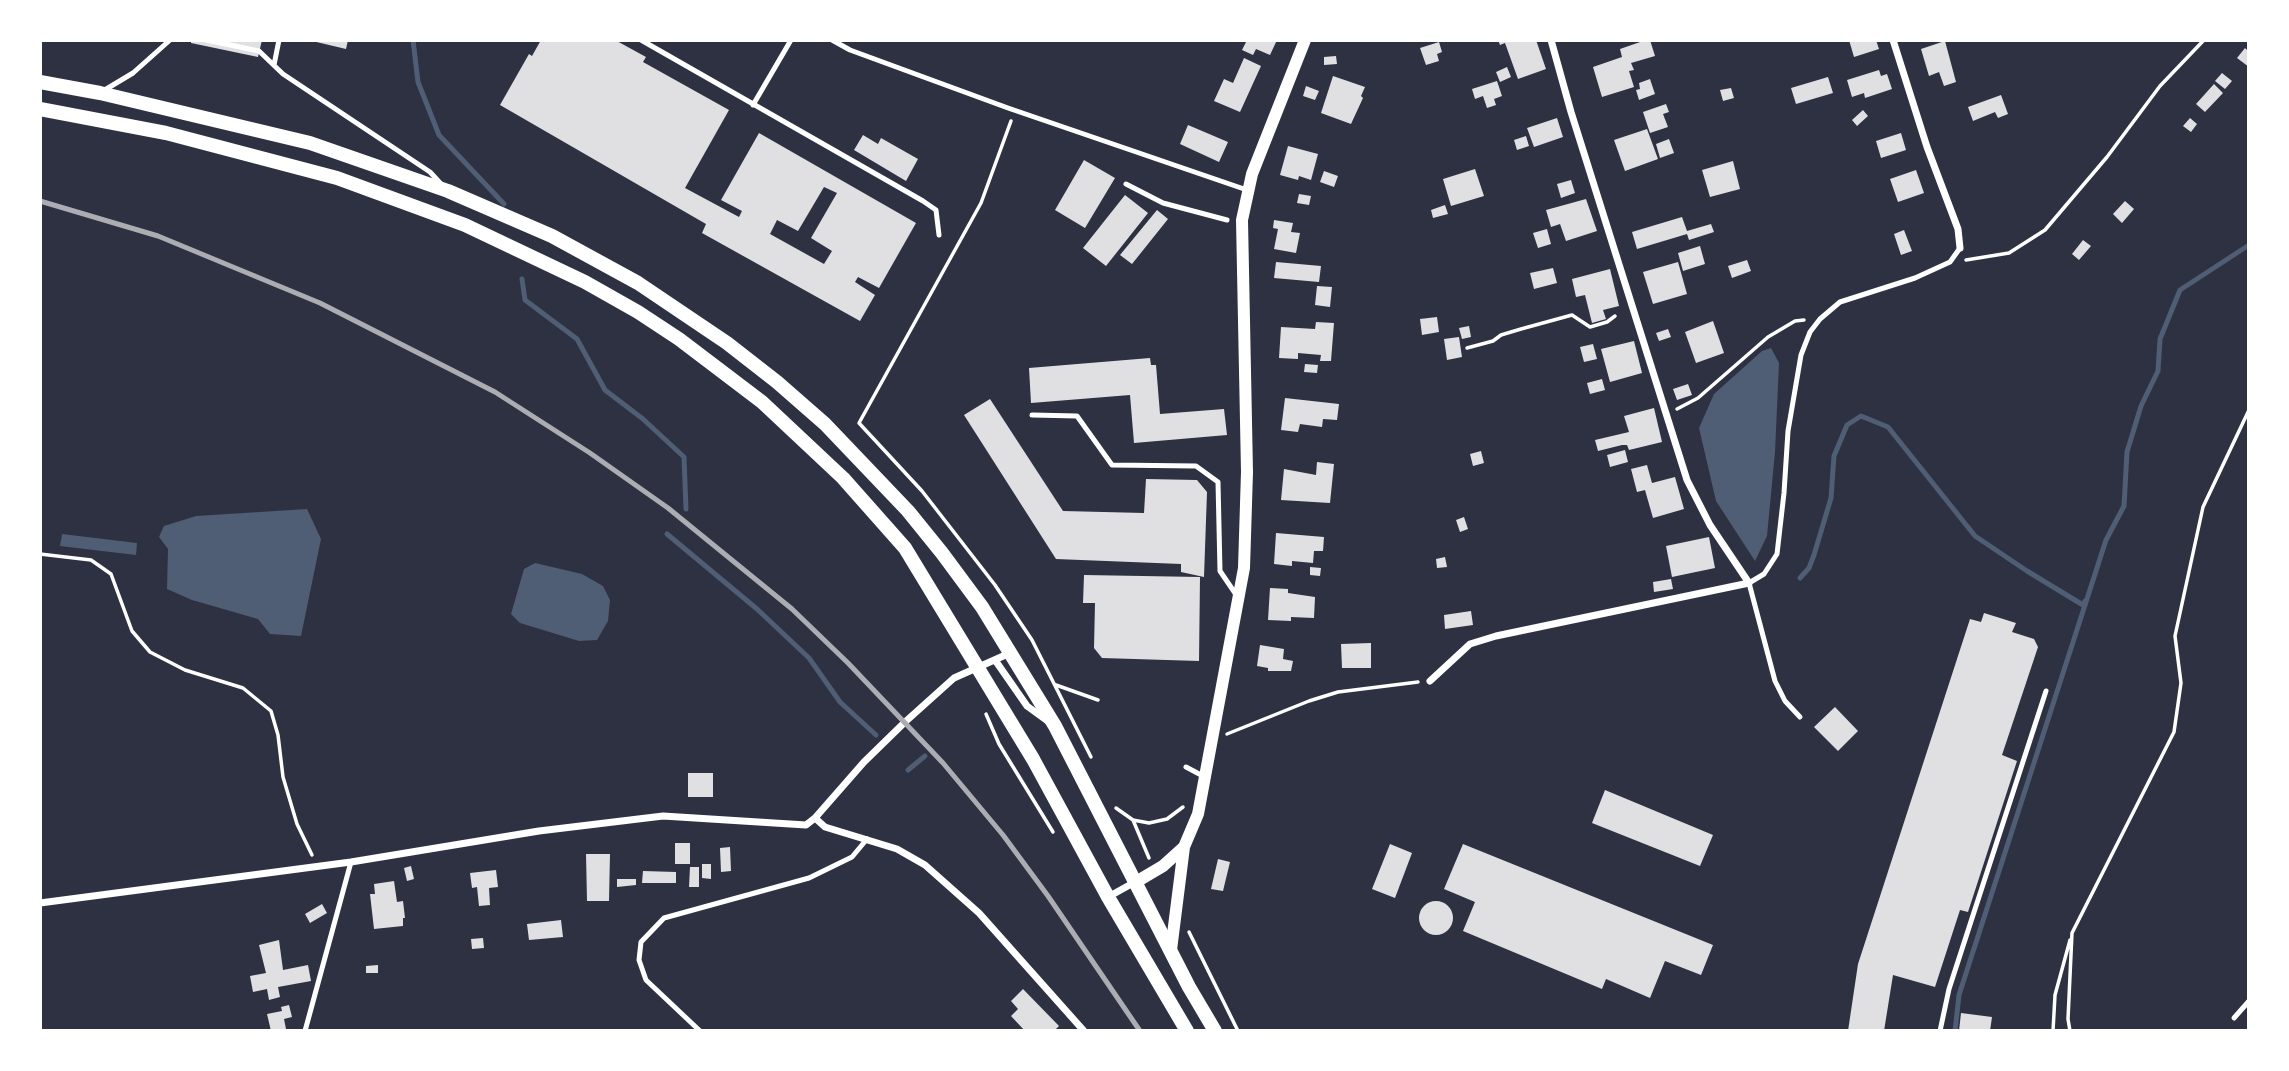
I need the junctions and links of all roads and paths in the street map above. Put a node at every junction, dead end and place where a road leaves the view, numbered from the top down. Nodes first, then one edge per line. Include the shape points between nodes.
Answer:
1 (170, 40) edge
2 (206, 40) edge
3 (279, 40) edge
4 (641, 40) edge
5 (791, 40) edge
6 (832, 40) edge
7 (1306, 40) edge
8 (1551, 40) edge
9 (1893, 40) edge
10 (2204, 40) edge
11 (274, 65) junction
12 (40, 82) edge
13 (100, 93) junction
14 (753, 105) junction
15 (40, 109) edge
16 (1015, 110) junction
17 (1126, 184) dead end
18 (1247, 190) junction
19 (448, 191) junction
20 (1227, 220) dead end
21 (940, 235) dead end
22 (1959, 248) joint
23 (1950, 262) junction
24 (1615, 316) dead end
25 (1820, 319) junction
26 (1467, 348) dead end
27 (2249, 410) edge
28 (1032, 415) dead end
29 (1666, 415) junction
30 (40, 554) edge
31 (1749, 583) junction
32 (1239, 599) junction
33 (1011, 652) junction
34 (995, 660) junction
35 (979, 667) junction
36 (1430, 681) joint
37 (1056, 685) junction
38 (2046, 691) dead end
39 (1098, 700) dead end
40 (982, 704) dead end
41 (1800, 717) dead end
42 (1055, 726) junction
43 (1213, 739) junction
44 (1091, 759) dead end
45 (1186, 767) dead end
46 (1206, 776) junction
47 (1111, 802) dead end
48 (1186, 804) dead end
49 (815, 818) junction
50 (1053, 832) dead end
51 (867, 839) junction
52 (1184, 847) junction
53 (351, 862) junction
54 (317, 866) junction
55 (1136, 882) junction
56 (1108, 897) junction
57 (40, 903) edge
58 (1188, 931) dead end
59 (2072, 933) junction
60 (1171, 950) junction
61 (2249, 1001) edge
62 (2234, 1018) dead end
63 (305, 1031) edge
64 (700, 1031) edge
65 (1084, 1031) edge
66 (1187, 1031) edge
67 (1215, 1031) edge
68 (1238, 1031) edge
69 (1940, 1031) edge
70 (2053, 1031) edge
71 (2070, 1031) edge

1 - 13 lane via 133,73
2 - 11 lane via 259,51
3 - 11 lane
4 - 14 lane
5 - 14 lane
6 - 16 lane
7 - 18 street
8 - 29 street
9 - 22 street via 1958,229
10 - 23 path via 2160,86 2045,230 2009,253
11 - 19 lane via 430,172
12 - 13 main road
13 - 19 main road via 310,143
14 - 21 lane via 936,210
15 - 35 main road via 166,133 337,178 476,230 638,312 762,401 843,478 905,548
16 - 18 lane
16 - 37 path via 981,203 859,423 922,491 988,575
17 - 20 lane via 1163,203
18 - 32 street via 1242,220 1246,529
19 - 33 main road via 552,236 638,283 776,382 825,424 908,512
22 - 23 lane
23 - 25 lane via 1840,302
24 - 26 path via 1590,327 1572,315
25 - 29 path via 1795,321 1768,337 1698,398
25 - 31 lane via 1810,332 1793,391 1777,554 1764,574
27 - 59 path via 2203,507 2175,636 2181,683 2174,732
28 - 32 lane via 1077,416 1112,464 1196,466 1218,482 1220,571
29 - 31 street via 1702,512
30 - 54 path via 91,560 111,573 132,631 150,652 185,670 243,688 271,711 282,777
31 - 36 street via 1496,636 1470,644
31 - 41 lane via 1775,681
32 - 43 street
33 - 34 street
33 - 42 main road
34 - 35 street
34 - 42 street via 1027,706
35 - 49 street via 954,678 905,722
35 - 56 main road
36 - 43 path via 1338,692
37 - 39 path
37 - 44 path
38 - 69 lane via 1949,989
40 - 50 path via 999,744
42 - 55 main road
43 - 46 street
45 - 46 lane
46 - 52 street via 1199,814
47 - 48 path via 1126,816 1149,823 1167,819
49 - 51 street via 825,827
49 - 53 street via 806,825 663,816
51 - 64 lane via 852,858 809,878 664,918 641,942 639,960 646,980
51 - 65 street via 897,849 934,873 979,913
52 - 55 street
52 - 60 street
53 - 54 street
53 - 63 lane
54 - 57 street
55 - 56 street
55 - 60 main road
56 - 66 main road
58 - 68 path
59 - 70 path via 2055,995
59 - 71 path
60 - 67 main road
61 - 62 lane

